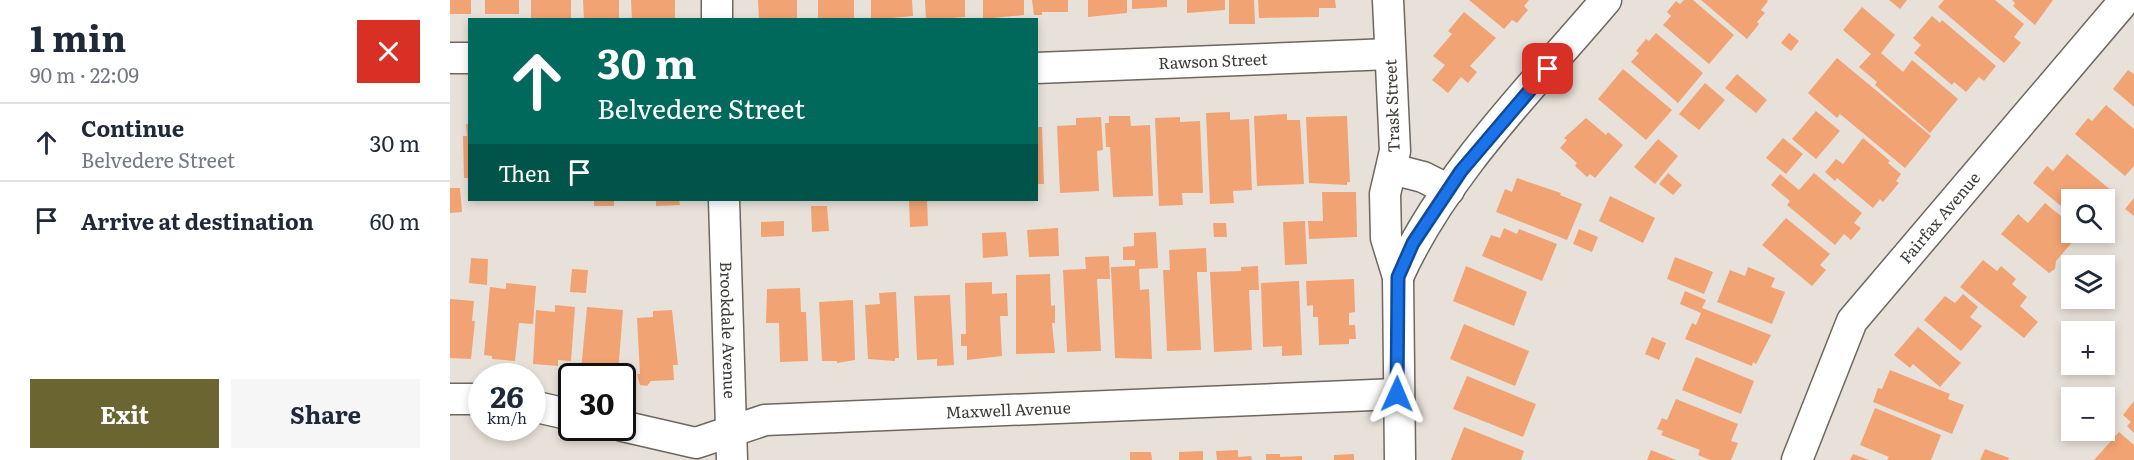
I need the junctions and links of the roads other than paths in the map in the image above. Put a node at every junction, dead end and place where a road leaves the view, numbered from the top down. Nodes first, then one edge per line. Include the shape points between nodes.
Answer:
1 (717, 0) edge
2 (1388, 0) edge
3 (1606, 0) edge
4 (2125, 0) edge
5 (717, 18) edge
6 (1390, 54) junction
7 (450, 58) edge
8 (468, 58) edge
9 (1038, 68) edge
10 (1392, 169) junction
11 (1449, 190) junction
12 (724, 201) edge
13 (1398, 277) junction
14 (1397, 394) junction
15 (450, 399) edge
16 (468, 399) edge
17 (636, 429) edge
18 (732, 446) edge
19 (1400, 460) edge
20 (1797, 460) edge

1 - 5 street
2 - 6 street, Trask Street
3 - 11 street
4 - 20 street, Fairfax Avenue via 1852,321
6 - 9 street, Rawson Street
6 - 10 street, Trask Street via 1395,151
7 - 8 street
10 - 11 street via 1423,177
10 - 13 street, Trask Street via 1385,194 1386,238
11 - 13 street via 1413,243
12 - 18 street, Brookdale Avenue
13 - 14 street, Trask Street
14 - 18 street, Maxwell Avenue via 765,420
14 - 19 street, Trask Street
15 - 16 street
17 - 18 street, Maxwell Avenue via 696,443

